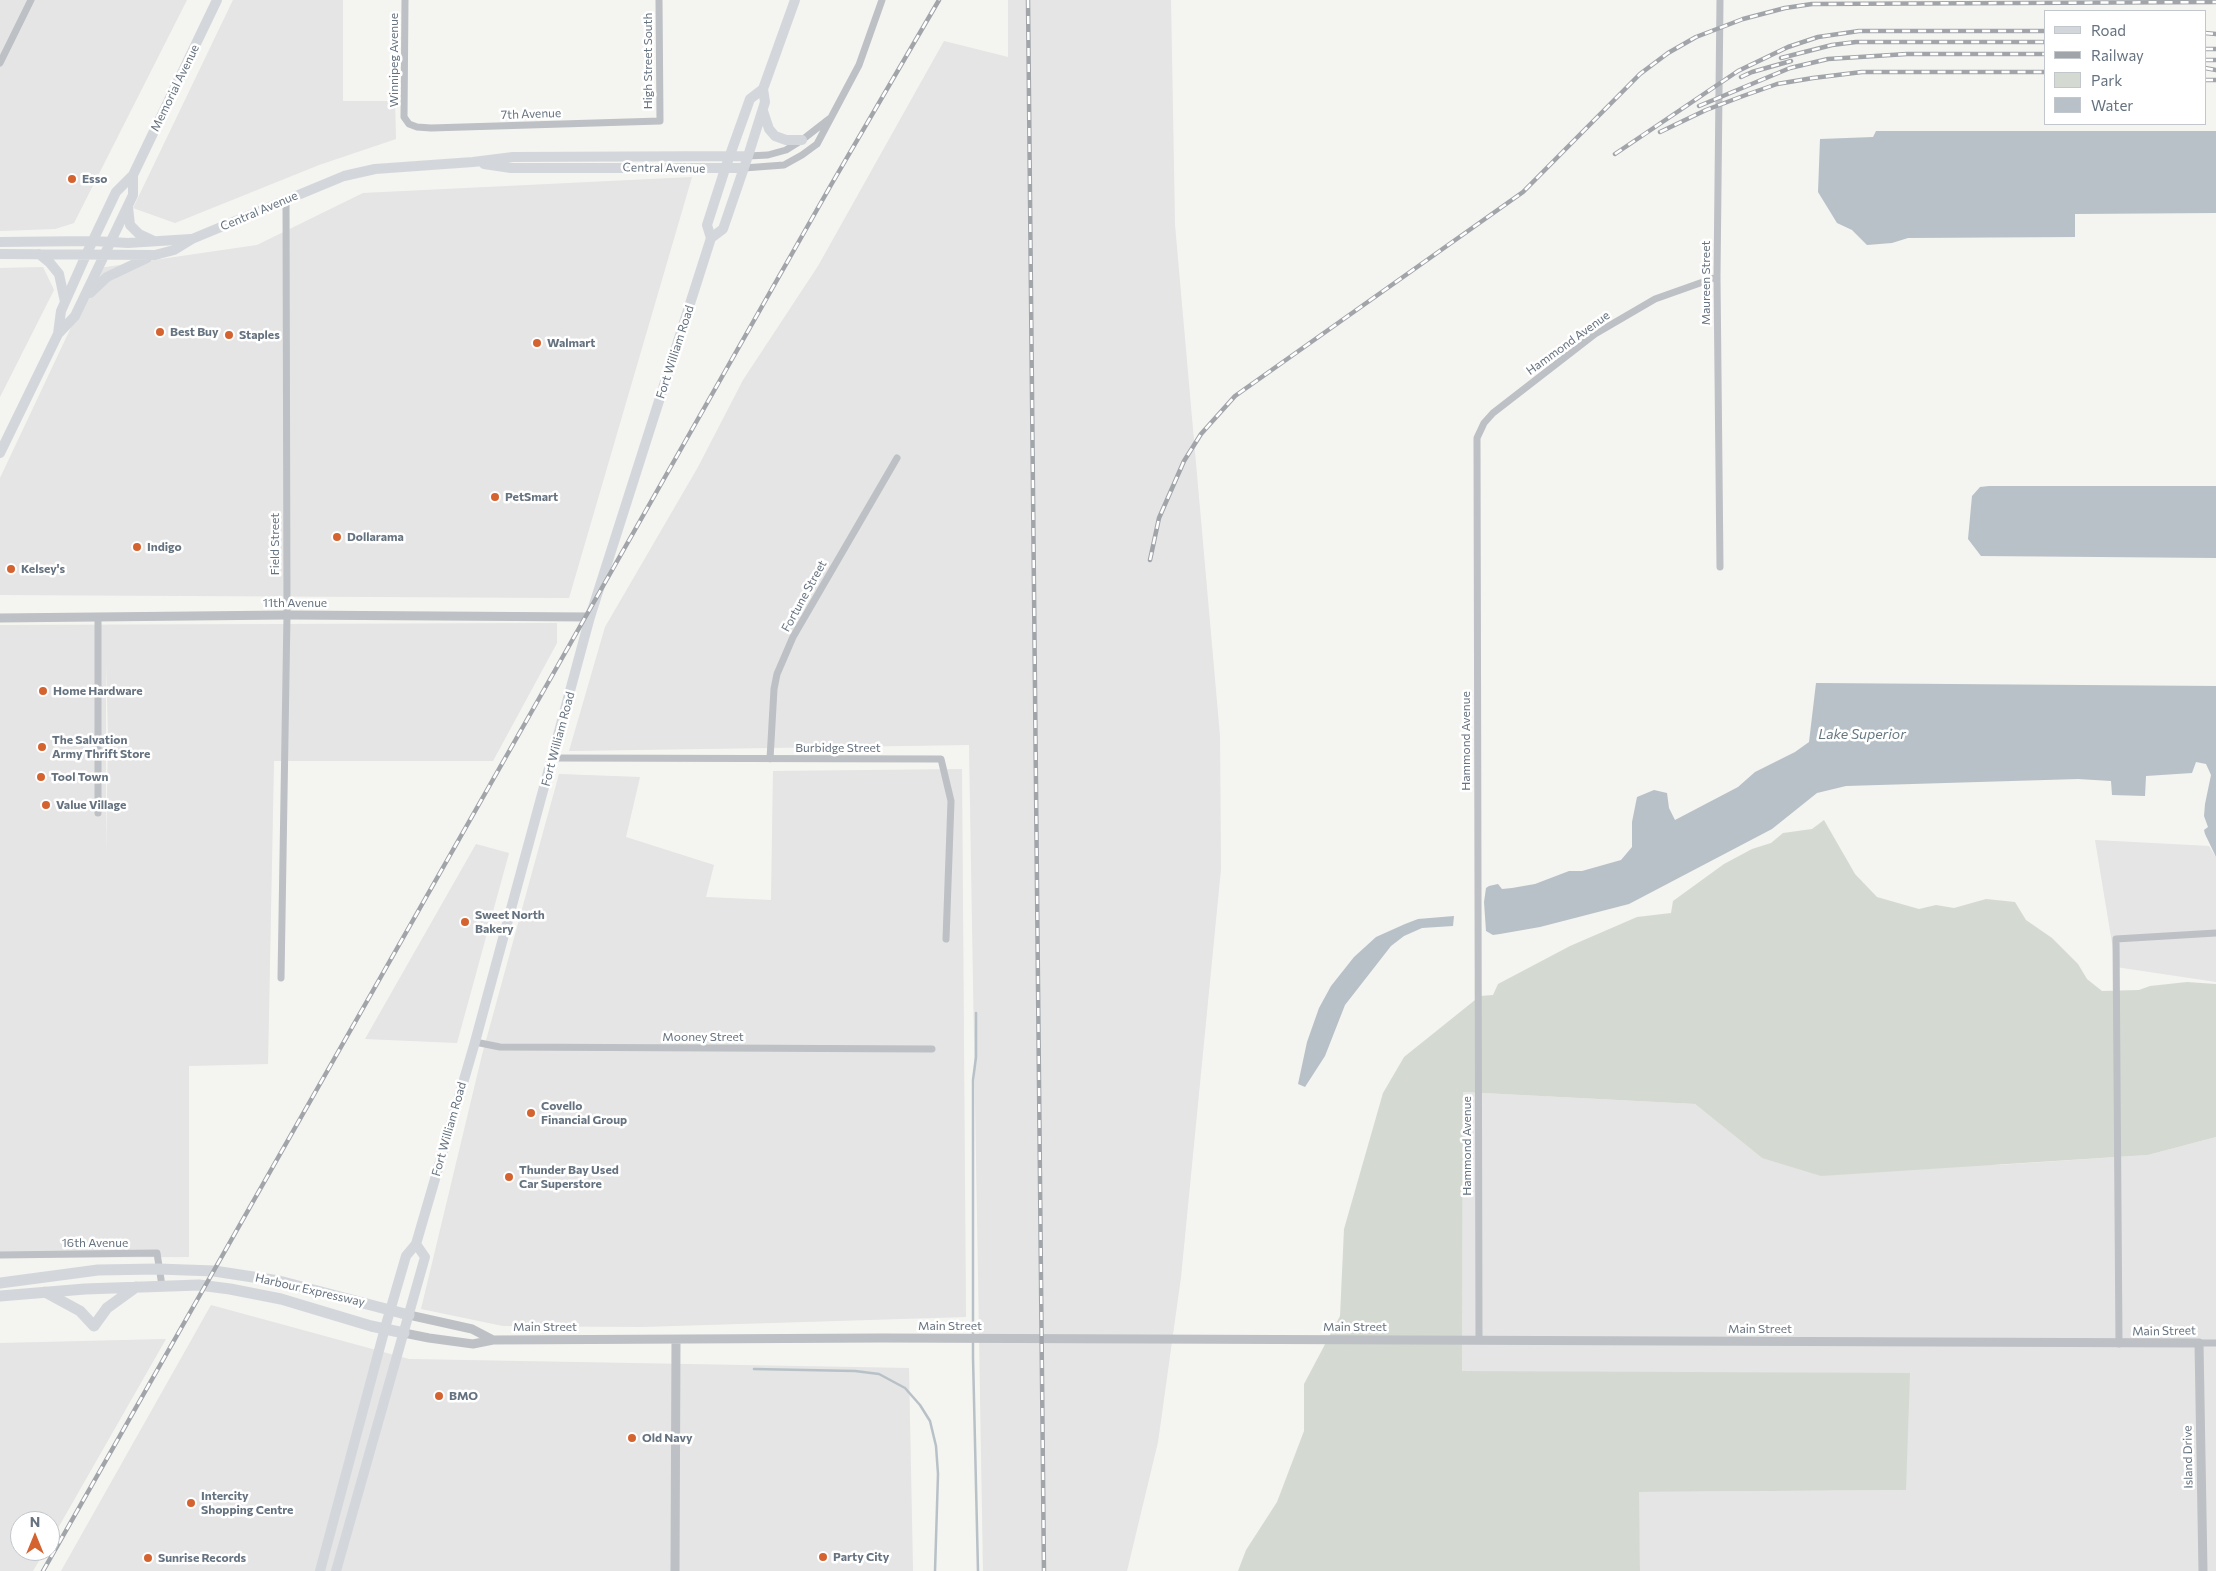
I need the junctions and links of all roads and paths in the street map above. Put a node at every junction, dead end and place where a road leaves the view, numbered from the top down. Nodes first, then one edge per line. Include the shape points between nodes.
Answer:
1 (31, 0) edge
2 (217, 0) edge
3 (405, 0) edge
4 (659, 0) edge
5 (795, 0) edge
6 (882, 0) edge
7 (1720, 0) edge
8 (0, 63) edge
9 (763, 89) junction
10 (762, 110) junction
11 (832, 117) junction
12 (406, 120) joint
13 (660, 121) joint
14 (802, 140) junction
15 (730, 155) junction
16 (748, 156) junction
17 (473, 162) junction
18 (744, 168) junction
19 (725, 169) junction
20 (133, 175) junction
21 (286, 200) junction
22 (128, 206) junction
23 (711, 238) junction
24 (192, 239) junction
25 (93, 241) junction
26 (0, 242) edge
27 (111, 242) junction
28 (158, 243) junction
29 (0, 254) edge
30 (39, 254) junction
31 (86, 255) junction
32 (155, 255) junction
33 (104, 256) junction
34 (1717, 277) junction
35 (65, 302) junction
36 (80, 306) junction
37 (58, 334) junction
38 (0, 453) edge
39 (897, 458) dead end
40 (1720, 567) dead end
41 (287, 616) junction
42 (590, 617) junction
43 (0, 618) edge
44 (98, 618) junction
45 (553, 758) junction
46 (770, 759) junction
47 (98, 812) dead end
48 (2216, 933) edge
49 (946, 939) dead end
50 (281, 978) dead end
51 (475, 1042) junction
52 (932, 1049) dead end
53 (416, 1244) junction
54 (0, 1255) edge
55 (158, 1269) junction
56 (0, 1283) edge
57 (162, 1286) junction
58 (137, 1287) junction
59 (45, 1292) junction
60 (0, 1296) edge
61 (390, 1310) junction
62 (409, 1315) junction
63 (385, 1328) junction
64 (404, 1333) junction
65 (1479, 1339) junction
66 (493, 1340) junction
67 (676, 1340) junction
68 (2199, 1343) junction
69 (2216, 1343) edge
70 (2119, 1344) junction
71 (320, 1571) edge
72 (336, 1571) edge
73 (675, 1571) edge
74 (2203, 1571) edge

1 - 8 street
2 - 20 main road, Memorial Avenue
3 - 12 street, Winnipeg Avenue
4 - 13 street, High Street South
5 - 9 main road, Fort William Road
6 - 11 street, Central Avenue via 859,64
7 - 34 street, Maureen Street
9 - 10 main road, Fort William Road via 765,102
9 - 15 main road, Fort William Road via 750,99
10 - 14 main road via 768,129 775,136
10 - 16 main road, Fort William Road
11 - 14 street, Central Avenue
11 - 18 street, Central Avenue via 817,144 802,156 784,165
12 - 13 street, 7th Avenue via 417,128
14 - 16 street, Central Avenue via 786,150
15 - 16 main road, Central Avenue
15 - 17 main road, Central Avenue via 512,157
15 - 19 main road, Fort William Road
16 - 18 main road, Fort William Road
17 - 19 main road, Central Avenue via 511,168
17 - 21 main road, Central Avenue via 359,171
18 - 19 main road, Central Avenue
18 - 23 main road, Fort William Road via 723,229
19 - 23 main road, Fort William Road via 707,225
20 - 22 main road, Memorial Avenue via 133,195
20 - 25 main road, Memorial Avenue via 116,192
21 - 24 main road, Central Avenue
21 - 41 street, Field Street
22 - 27 main road, Memorial Avenue
22 - 28 main road via 130,225 139,234
23 - 42 main road, Fort William Road
24 - 28 main road, Central Avenue
24 - 32 main road, Central Avenue via 174,250
25 - 26 main road, Central Avenue
25 - 27 main road, Central Avenue
25 - 31 main road, Memorial Avenue
27 - 28 main road, Central Avenue
27 - 33 main road, Memorial Avenue
29 - 30 main road, Central Avenue
30 - 31 main road, Central Avenue
30 - 35 main road via 59,274
31 - 33 main road, Central Avenue
31 - 35 main road, Memorial Avenue
32 - 33 main road, Central Avenue
32 - 36 main road via 107,277
33 - 36 main road, Memorial Avenue
34 - 40 street, Maureen Street
34 - 65 street, Hammond Avenue via 1655,298 1595,334 1493,412 1477,438
35 - 37 main road, Memorial Avenue
36 - 37 main road, Memorial Avenue
37 - 38 main road, Memorial Avenue
39 - 46 street, Fortune Street via 805,616 781,665 774,689
41 - 42 street, 11th Avenue
41 - 44 street, 11th Avenue
41 - 50 street, Field Street
42 - 45 main road, Fort William Road
43 - 44 street, 11th Avenue
44 - 47 street
45 - 46 street, Burbidge Street
45 - 51 main road, Fort William Road
46 - 49 street, Burbidge Street via 942,759 951,802
48 - 70 street via 2116,939
51 - 52 street, Mooney Street via 500,1047
51 - 53 main road, Fort William Road
53 - 61 main road, Fort William Road via 406,1256
53 - 62 main road via 425,1257
54 - 55 street, 16th Avenue via 157,1253
55 - 56 main road, Harbour Expressway via 98,1270
55 - 57 street, 16th Avenue
55 - 61 main road, Harbour Expressway via 214,1271 279,1281
57 - 58 main road, Harbour Expressway
57 - 63 main road, Harbour Expressway via 199,1285 230,1289 281,1299
58 - 59 main road, Harbour Expressway
58 - 59 main road via 107,1308 94,1326 80,1311
59 - 60 main road, Harbour Expressway
61 - 62 main road, Harbour Expressway
61 - 63 main road, Fort William Road
62 - 64 main road
62 - 66 street, Main Street via 472,1329
63 - 64 main road, Harbour Expressway
63 - 71 main road, Fort William Road
64 - 66 street, Main Street via 472,1344
64 - 72 main road
65 - 67 street, Main Street
65 - 70 street, Main Street
66 - 67 street, Main Street
67 - 73 street
68 - 69 street, Main Street
68 - 70 street, Main Street
68 - 74 street, Island Drive

